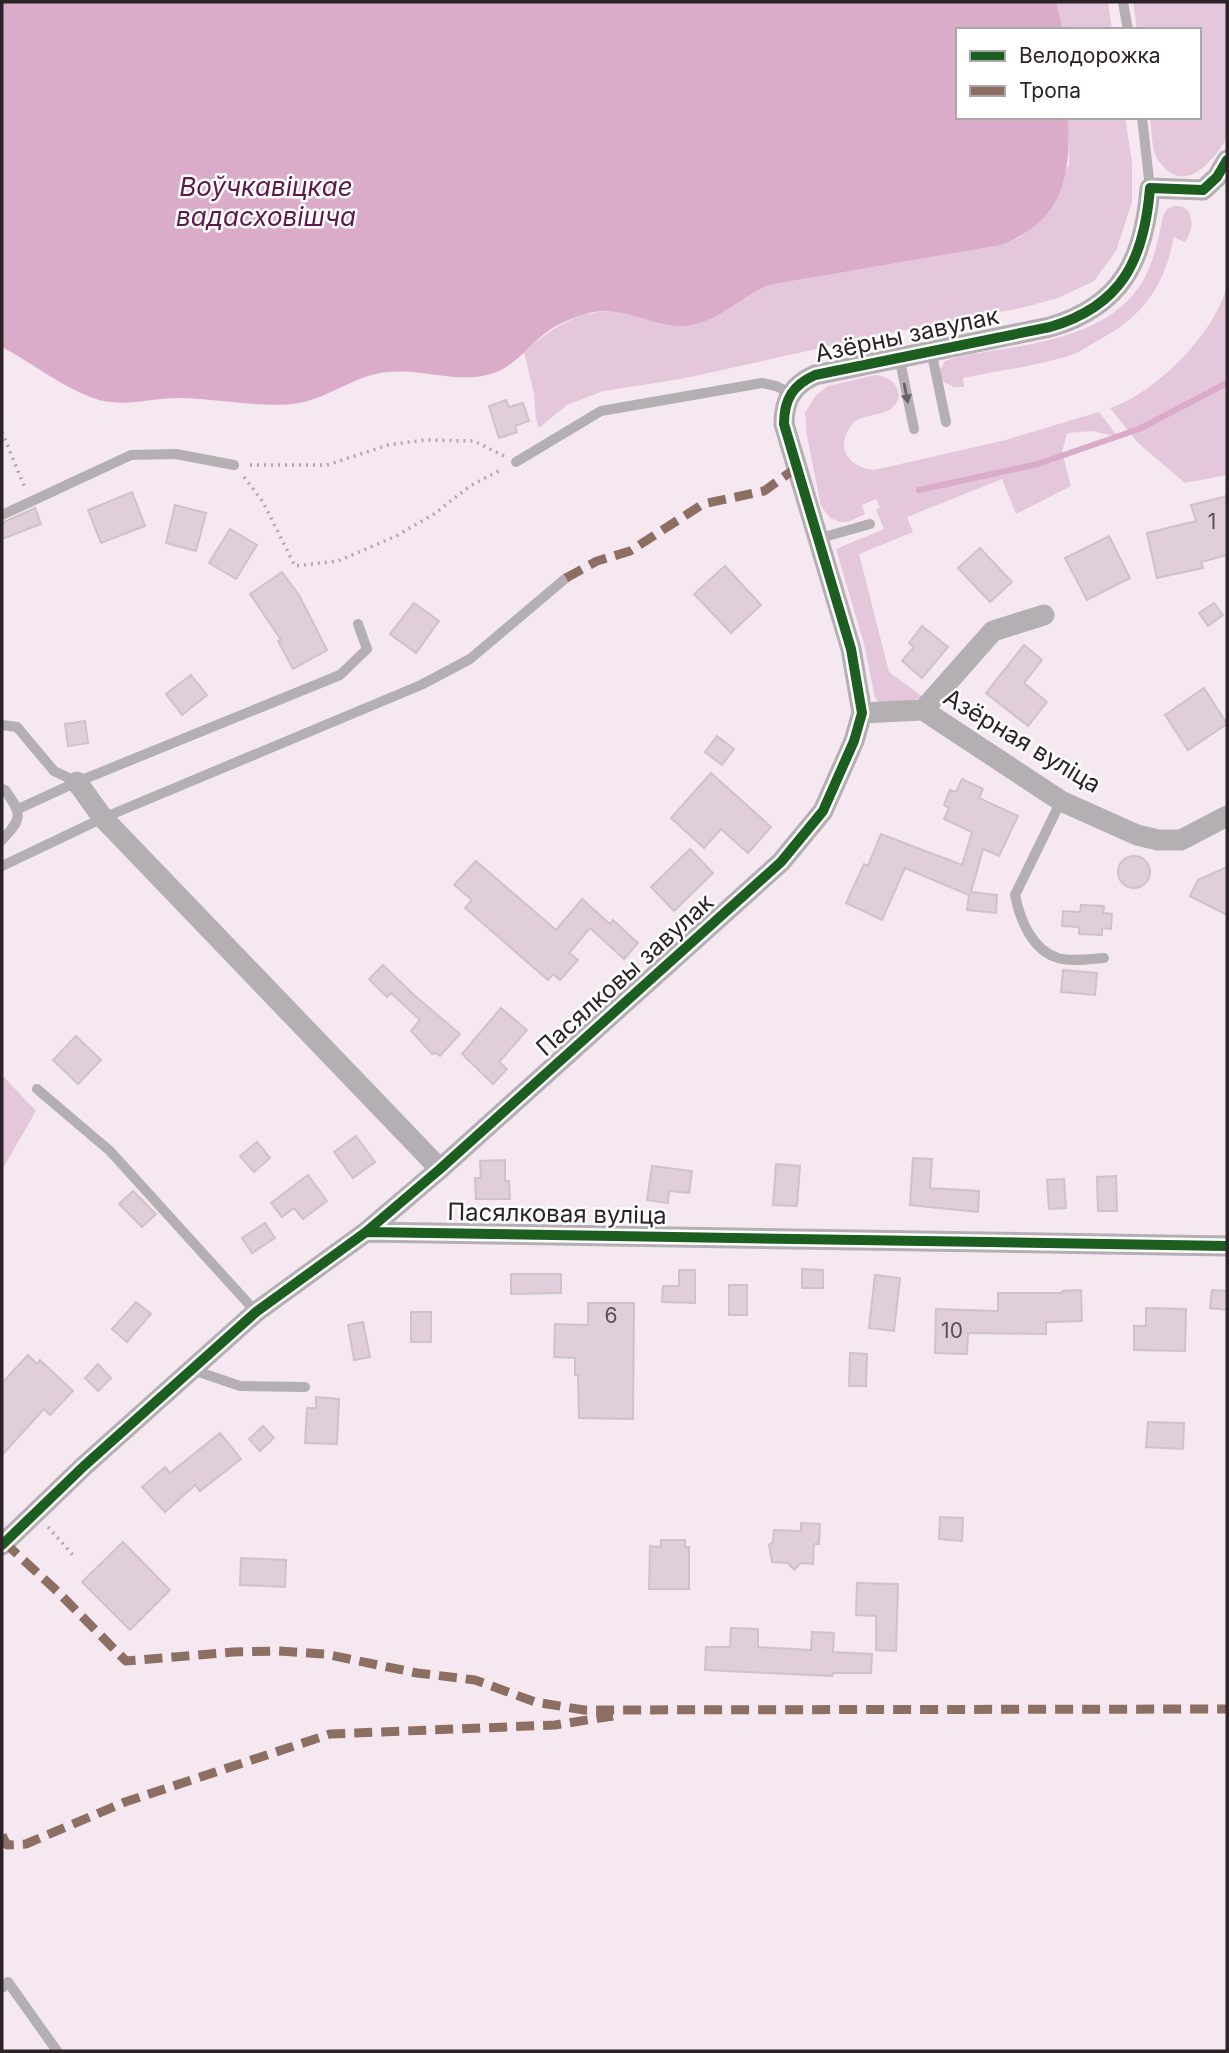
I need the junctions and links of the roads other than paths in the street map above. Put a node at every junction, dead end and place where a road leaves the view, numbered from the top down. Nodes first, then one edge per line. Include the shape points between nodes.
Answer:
1 (1123, 2) edge
2 (1128, 28) edge
3 (1142, 119) edge
4 (1227, 160) edge
5 (1150, 188) junction
6 (931, 350) junction
7 (899, 356) junction
8 (790, 394) junction
9 (946, 422) dead end
10 (914, 429) dead end
11 (516, 462) road end
12 (234, 465) road end
13 (2, 515) edge
14 (870, 524) dead end
15 (817, 539) junction
16 (566, 578) dead end
17 (1044, 615) dead end
18 (358, 625) dead end
19 (923, 710) junction
20 (862, 713) junction
21 (2, 725) edge
22 (77, 782) junction
23 (2, 789) edge
24 (1061, 801) junction
25 (18, 808) junction
26 (1227, 816) edge
27 (103, 818) junction
28 (2, 840) edge
29 (2, 866) edge
30 (1104, 958) dead end
31 (37, 1089) dead end
32 (440, 1169) junction
33 (366, 1232) junction
34 (1227, 1246) edge
35 (256, 1312) junction
36 (193, 1370) junction
37 (305, 1387) dead end
38 (2, 1545) edge
39 (2, 1988) edge
40 (57, 2051) edge

1 - 2 lane
3 - 5 lane
4 - 5 street via 1203,190
5 - 6 street, Азёрны завулак via 1135,262 1101,302 1050,327
6 - 7 street, Азёрны завулак
6 - 9 lane
7 - 8 street, Азёрны завулак via 815,374
7 -> 10 lane
8 - 11 lane via 762,383 601,411
8 - 15 street via 784,424
12 - 13 lane via 176,454 131,455
14 - 15 lane
15 - 20 street via 851,649
16 - 27 lane via 470,659 421,685
17 - 19 street via 993,632
18 - 22 lane via 367,649 340,675
19 - 20 street, Азёрная вуліца
19 - 24 street, Азёрная вуліца
20 - 32 street, Пасялковы завулак via 823,811 781,862
21 - 22 lane via 16,727 54,771
22 - 25 lane
22 - 27 street
23 - 25 lane
24 - 26 street, Азёрная вуліца via 1158,840 1181,839
24 - 30 lane via 1015,895 1019,912 1035,942 1047,953 1061,959
25 - 28 lane via 18,819
27 - 29 lane
27 - 32 street
31 - 35 lane via 110,1151
32 - 33 street, Пасялковы завулак
33 - 34 street, Пасялковая вуліца
33 - 35 street
35 - 36 street
36 - 37 lane via 240,1386
36 - 38 street
39 - 40 lane via 8,1982

